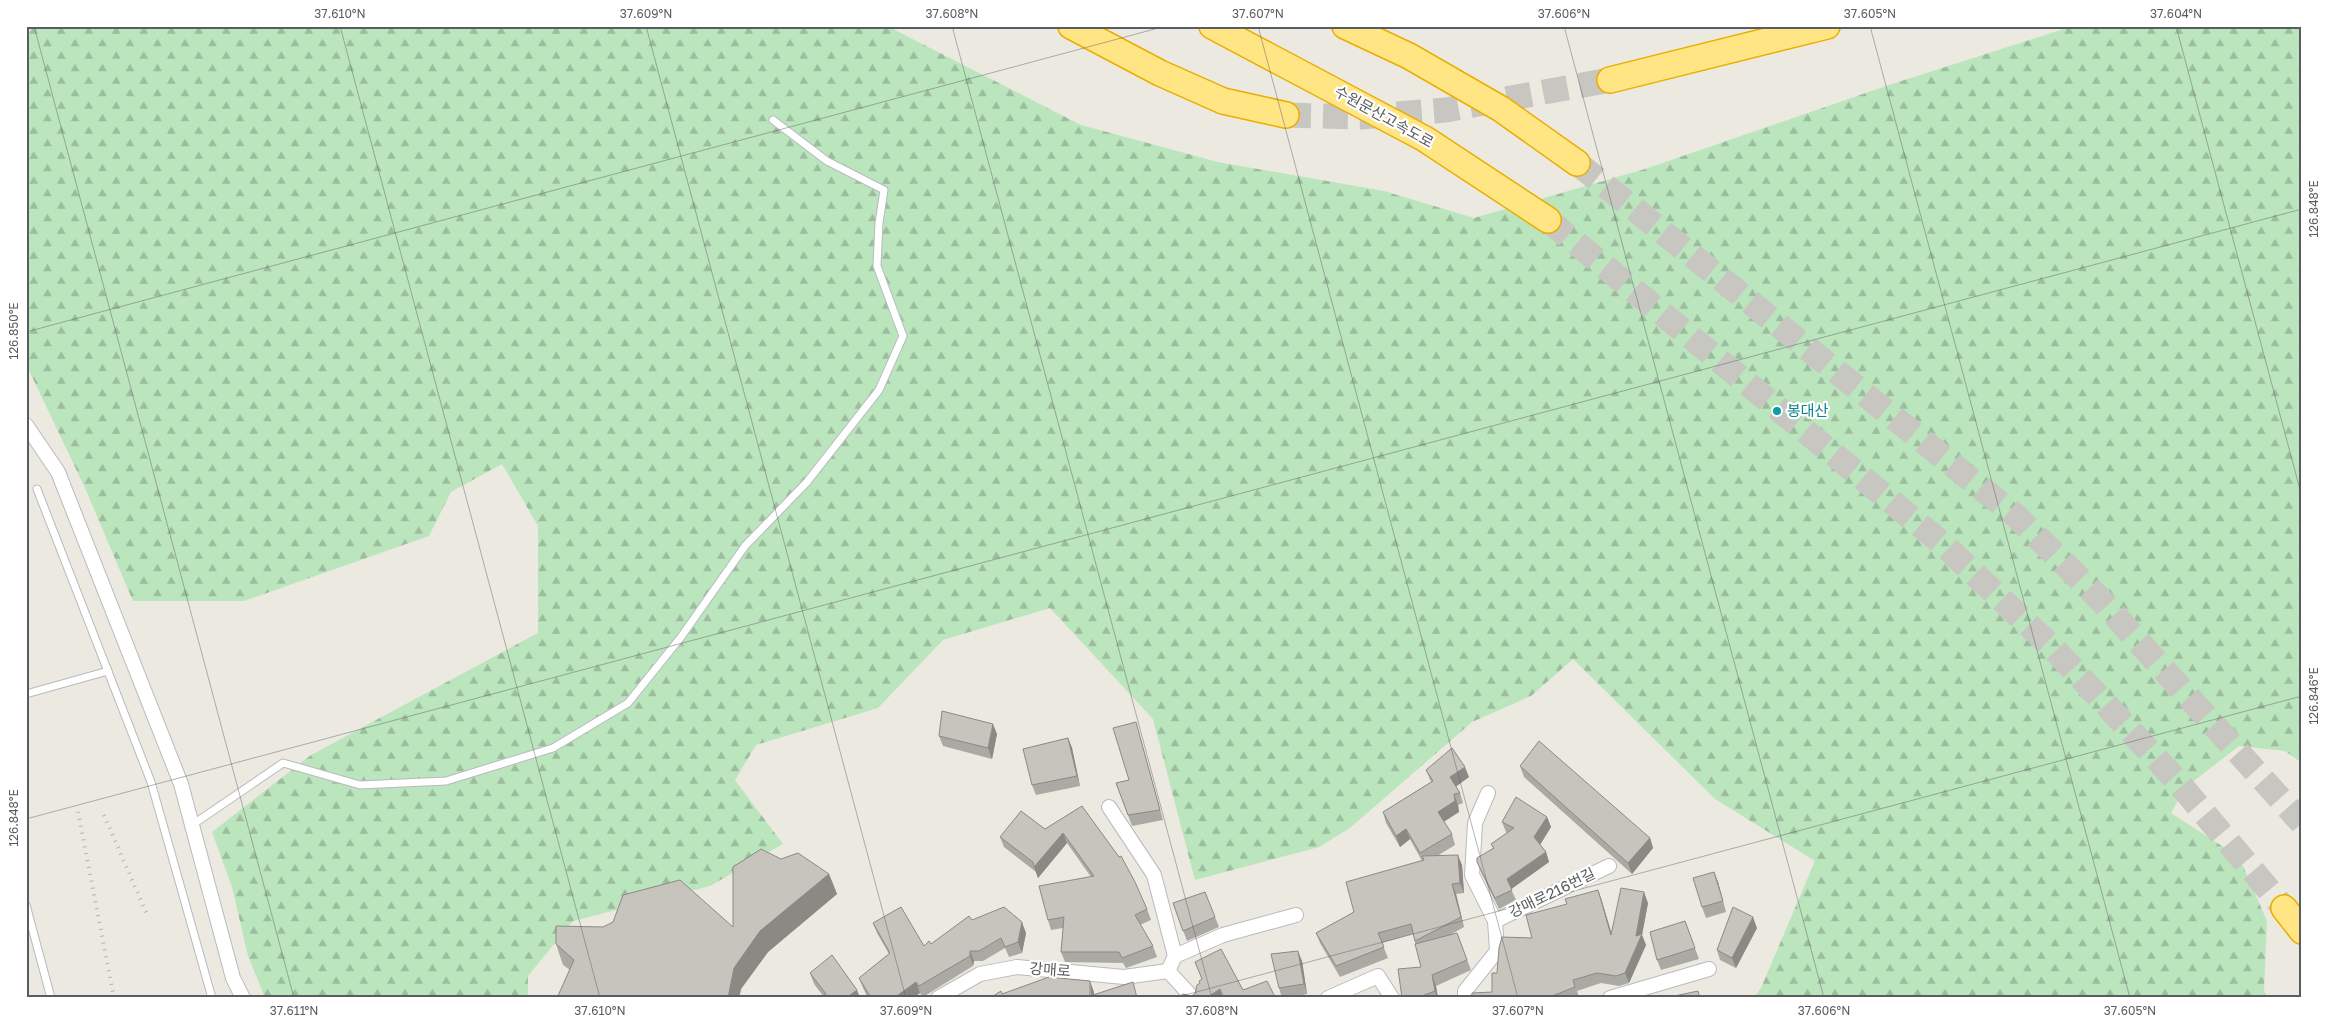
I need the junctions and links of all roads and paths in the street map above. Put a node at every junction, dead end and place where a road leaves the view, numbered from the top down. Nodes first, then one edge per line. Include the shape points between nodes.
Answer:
1 (1070, 26) edge
2 (1212, 26) edge
3 (1345, 26) edge
4 (1828, 26) edge
5 (1610, 80) tunnel mouth
6 (1286, 115) tunnel mouth
7 (773, 120) dead end
8 (1576, 163) tunnel mouth
9 (1548, 220) tunnel mouth
10 (26, 426) edge
11 (37, 489) dead end
12 (108, 671) junction
13 (26, 694) edge
14 (1488, 793) dead end
15 (1110, 807) dead end
16 (192, 825) junction
17 (1608, 866) dead end
18 (26, 905) edge
19 (2284, 908) tunnel mouth
20 (1296, 916) dead end
21 (1495, 921) junction
22 (2302, 931) edge
23 (1175, 956) junction
24 (1709, 969) dead end
25 (1168, 971) junction
26 (51, 998) edge
27 (212, 998) edge
28 (243, 998) edge
29 (938, 998) edge
30 (1193, 998) edge
31 (1328, 998) edge
32 (1392, 998) edge
33 (1465, 998) edge
34 (1610, 998) edge

1 - 6 highway via 1160,73 1223,101
2 - 9 highway, 수원문산고속도로 via 1425,139
3 - 8 highway via 1409,56 1501,109
4 - 5 highway
7 - 16 lane via 827,161 884,190 878,223 877,266 903,336 879,390 807,482 745,546 628,703 553,748 446,780 360,785 283,763
10 - 16 street via 58,472 181,784
11 - 12 lane
12 - 13 lane
12 - 27 lane via 151,782
14 - 21 street, 강매로216번길 via 1474,823 1472,875
15 - 23 street via 1154,874
16 - 28 street via 233,978
17 - 21 street, 강매로216번길
18 - 26 lane
19 - 22 highway
20 - 23 street via 1223,935
21 - 33 street, 강매로216번길 via 1497,951 1465,991
23 - 25 street
24 - 34 street
25 - 29 street, 강매로 via 1124,977 1017,967 980,974
25 - 30 street
31 - 32 street via 1378,976

